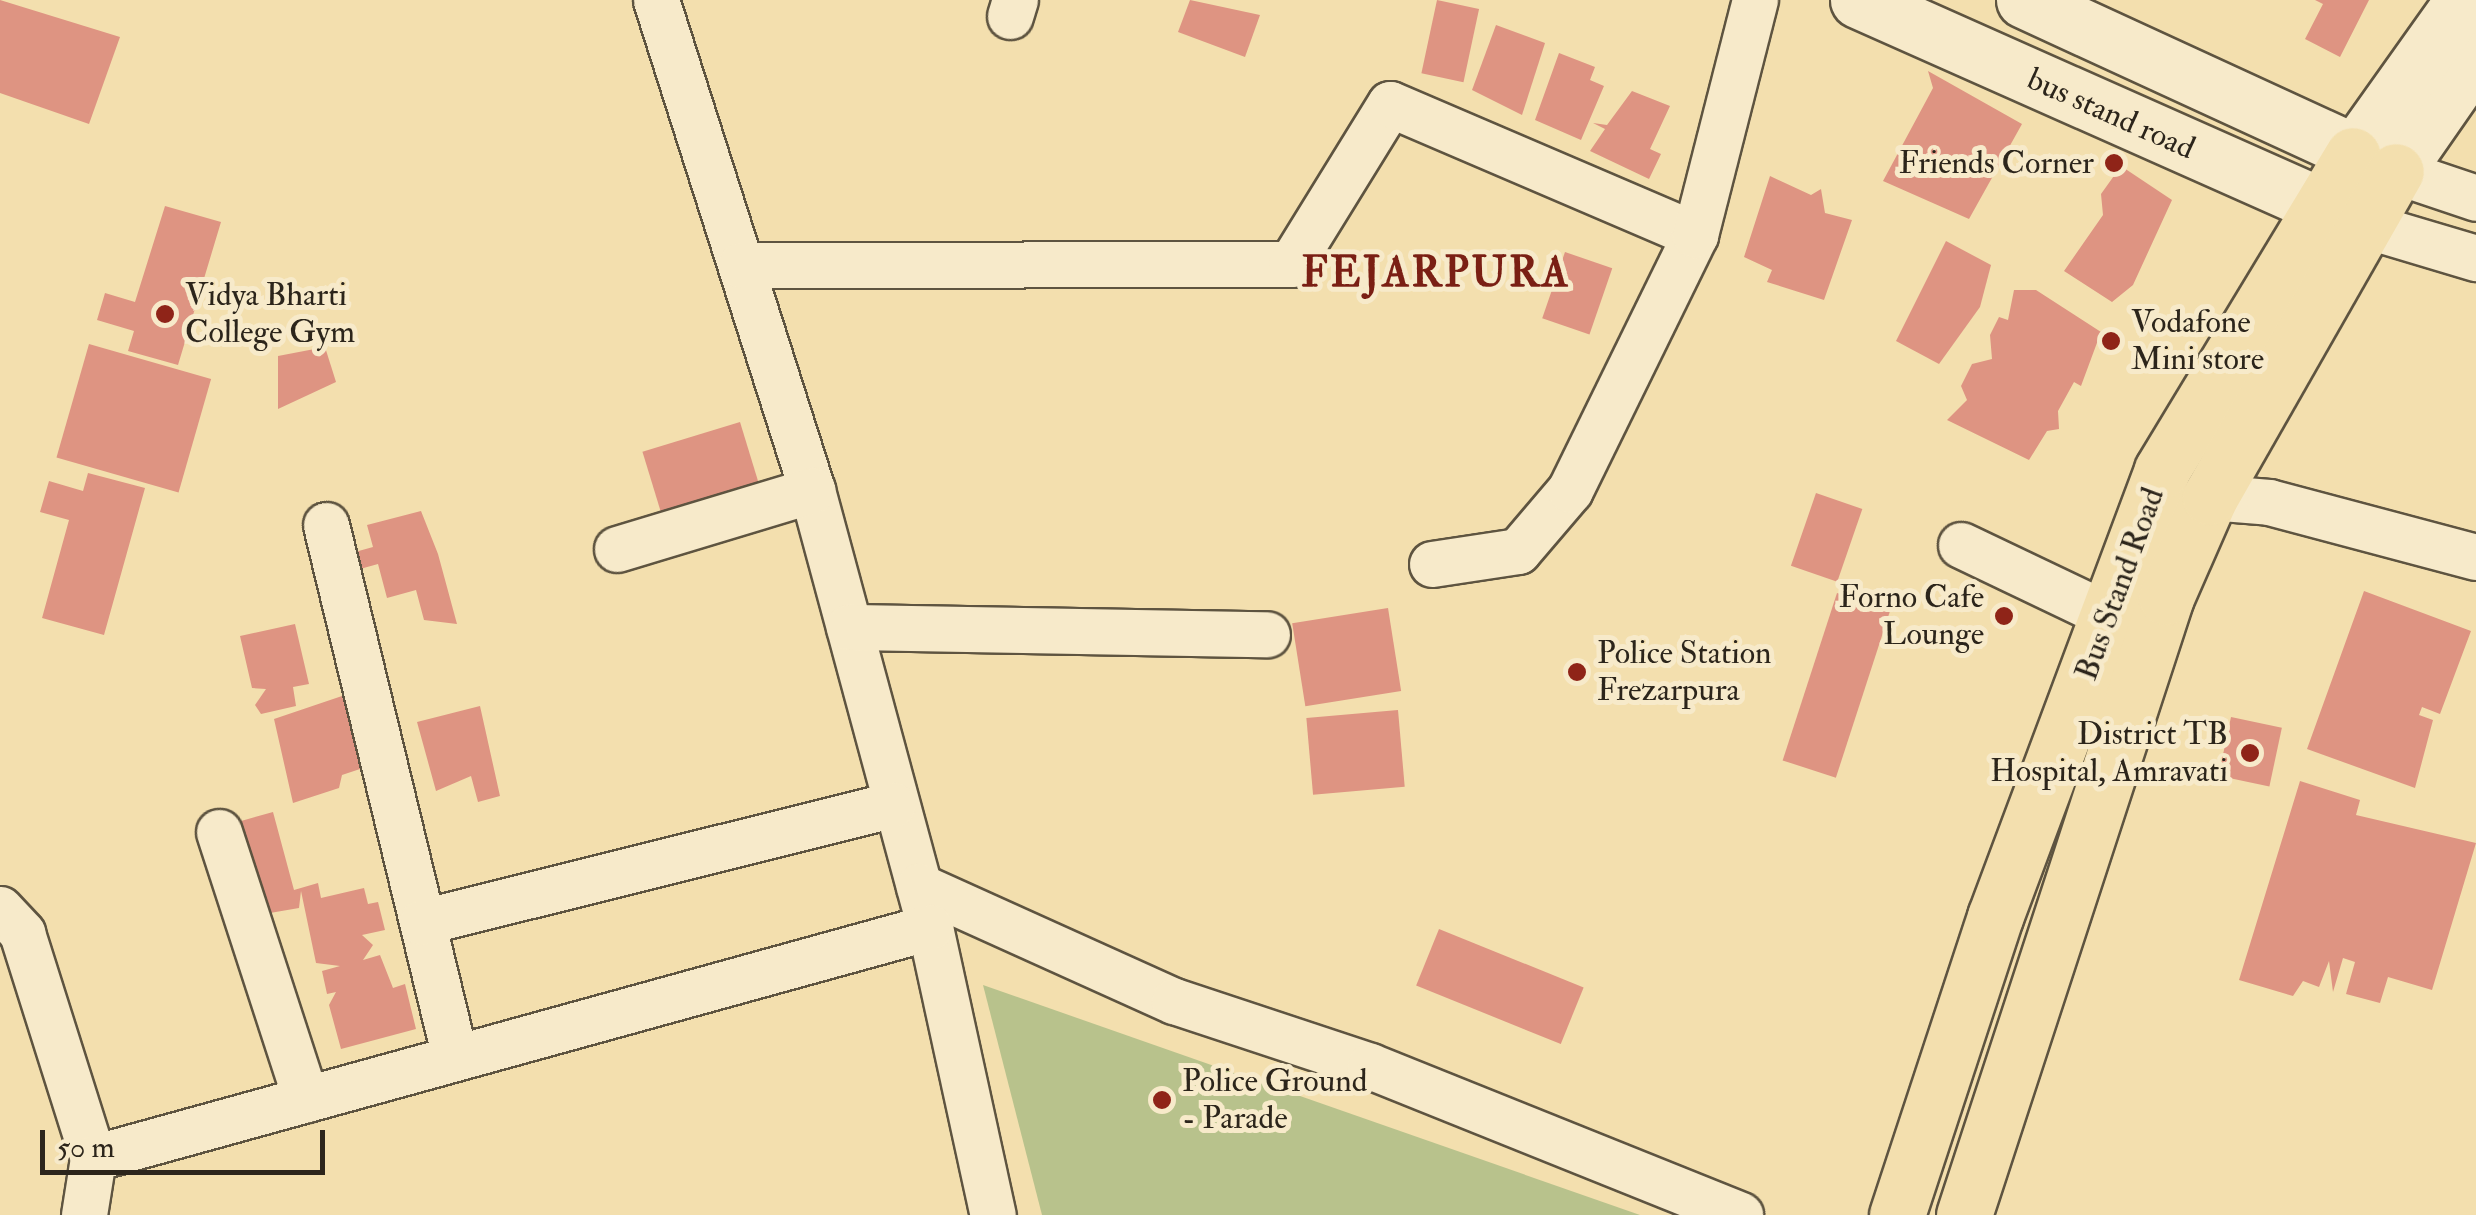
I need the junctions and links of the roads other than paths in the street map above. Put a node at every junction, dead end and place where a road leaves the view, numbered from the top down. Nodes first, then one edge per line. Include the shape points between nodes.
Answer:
1 (656, 0) edge
2 (1755, 0) edge
3 (1858, 0) edge
4 (2024, 0) edge
5 (2463, 0) edge
6 (2476, 56) edge
7 (2375, 163) junction
8 (2476, 198) edge
9 (2343, 217) junction
10 (1695, 235) junction
11 (2476, 258) edge
12 (741, 265) junction
13 (812, 490) junction
14 (2210, 497) junction
15 (326, 526) dead end
16 (1961, 545) dead end
17 (617, 549) dead end
18 (2476, 557) edge
19 (1432, 564) dead end
20 (2108, 615) junction
21 (849, 627) junction
22 (1266, 634) dead end
23 (892, 805) junction
24 (219, 832) dead end
25 (924, 906) junction
26 (0, 909) edge
27 (422, 922) junction
28 (455, 1058) junction
29 (306, 1099) junction
30 (93, 1158) junction
31 (84, 1215) edge
32 (994, 1215) edge
33 (1740, 1215) edge
34 (1897, 1215) edge
35 (1964, 1215) edge

1 - 12 street
2 - 10 street
3 - 9 street, bus stand road
4 - 7 street, bus stand road
5 - 7 street
6 - 7 street
7 - 8 street
7 - 9 main road, Bus Stand Road
9 - 11 street
9 - 14 main road, Bus Stand Road
9 - 20 main road, Bus Stand Road via 2162,470
10 - 12 street via 1390,104 1291,264
10 - 19 street via 1546,527 1518,552
12 - 13 street
13 - 17 street
13 - 21 street
14 - 18 street via 2269,502
14 - 35 main road, Bus Stand Road via 2166,597
15 - 27 street
16 - 20 street
20 - 34 main road, Bus Stand Road
21 - 22 street
21 - 23 street
23 - 25 street
23 - 27 street
24 - 29 street
25 - 28 street
25 - 32 street
25 - 33 street via 1174,1001 1370,1066
26 - 30 street via 22,933
27 - 28 street
28 - 29 street
29 - 30 street
30 - 31 street

